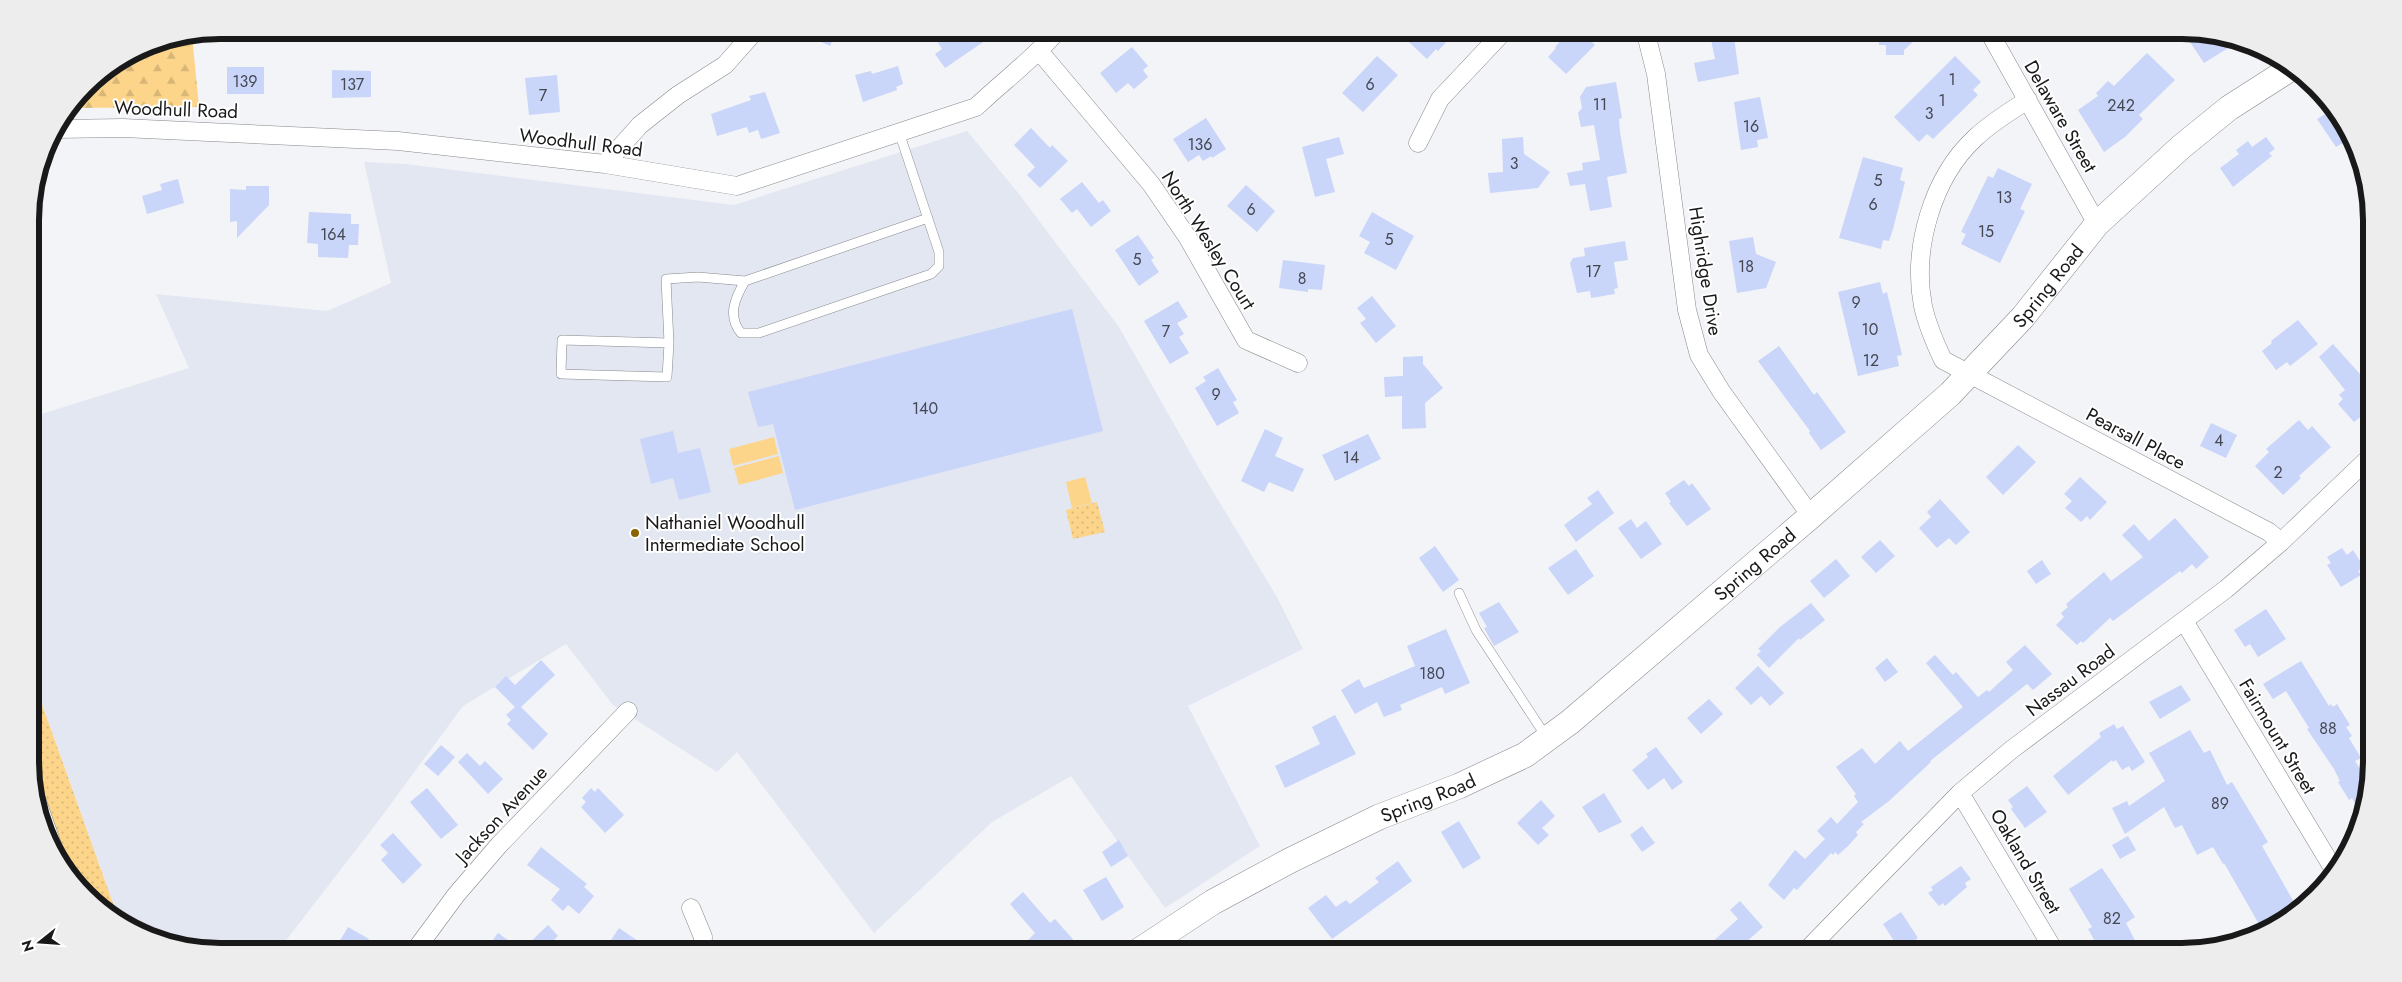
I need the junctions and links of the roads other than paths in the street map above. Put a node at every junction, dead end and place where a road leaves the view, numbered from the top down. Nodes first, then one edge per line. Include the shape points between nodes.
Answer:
1 (748, 39) edge
2 (1051, 39) edge
3 (1497, 39) edge
4 (1647, 39) edge
5 (1993, 39) edge
6 (1040, 52) junction
7 (2286, 71) edge
8 (2028, 100) junction
9 (63, 129) edge
10 (900, 132) junction
11 (1418, 143) dead end
12 (605, 164) junction
13 (928, 218) junction
14 (2097, 224) junction
15 (745, 281) junction
16 (669, 343) junction
17 (1298, 363) dead end
18 (1970, 375) junction
19 (2363, 464) edge
20 (1811, 516) junction
21 (2281, 542) junction
22 (1459, 593) dead end
23 (2184, 621) junction
24 (628, 711) dead end
25 (1547, 738) junction
26 (1960, 793) junction
27 (45, 807) edge
28 (52, 830) edge
29 (2331, 865) edge
30 (691, 908) dead end
31 (421, 943) edge
32 (703, 943) edge
33 (1150, 943) edge
34 (1814, 943) edge
35 (2050, 943) edge

1 - 12 street via 725,65 678,95 640,125
2 - 6 street, Woodhull Road
3 - 11 street via 1440,99
4 - 20 street, Highridge Drive via 1656,74 1688,310 1699,355
5 - 8 street, Delaware Street
6 - 10 street, Woodhull Road via 976,107
6 - 17 street, North Wesley Court via 1151,184 1188,238 1246,340
7 - 14 main road, Spring Road via 2222,114 2181,147
8 - 14 street, Delaware Street
8 - 18 street, Pearsall Place via 1975,138 1950,170 1931,208 1921,274 1923,306 1931,335 1943,360
9 - 12 street, Woodhull Road via 123,128 398,141
10 - 12 street, Woodhull Road via 737,186
10 - 13 lane
13 - 15 lane
13 - 15 lane via 939,252 939,266 931,274 759,333 741,333 734,320 734,304
14 - 18 main road, Spring Road via 2023,317
15 - 16 lane via 666,279
16 - 16 lane via 562,340 561,374 668,377
18 - 20 main road, Spring Road
18 - 21 street, Pearsall Place via 2269,532
19 - 21 street, Nassau Road
20 - 25 main road, Spring Road via 1570,722
21 - 23 street, Nassau Road
22 - 25 lane via 1476,630
23 - 26 street, Nassau Road via 2011,750
23 - 29 street, Fairmount Street
24 - 31 street, Jackson Avenue via 498,844
25 - 33 main road, Spring Road via 1516,759 1459,786 1379,817 1289,861 1213,902
26 - 34 street, Nassau Road
26 - 35 street, Oakland Street
27 - 28 lane
30 - 32 street

